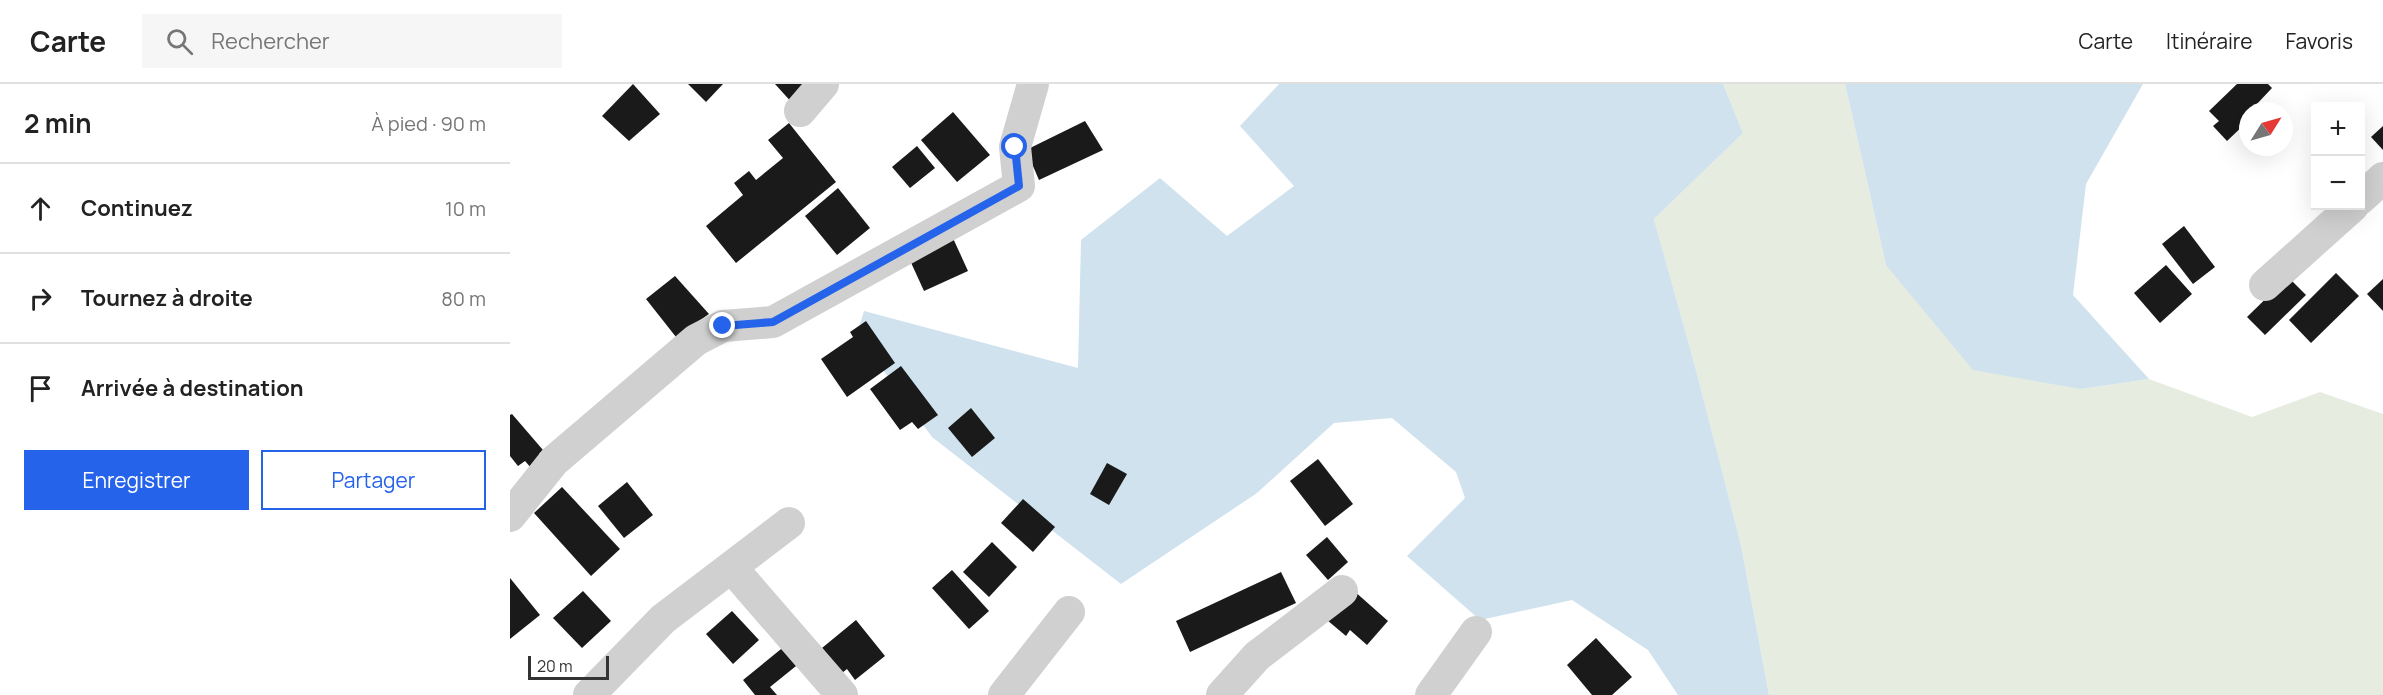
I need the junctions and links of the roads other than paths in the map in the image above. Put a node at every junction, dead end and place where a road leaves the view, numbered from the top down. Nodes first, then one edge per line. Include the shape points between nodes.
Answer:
1 (823, 84) edge
2 (1033, 84) edge
3 (800, 111) dead end
4 (2383, 178) edge
5 (2365, 195) edge
6 (2349, 210) edge
7 (2265, 285) dead end
8 (510, 516) edge
9 (789, 524) dead end
10 (732, 568) junction
11 (1342, 591) dead end
12 (1069, 612) dead end
13 (1476, 632) dead end
14 (589, 695) edge
15 (842, 695) edge
16 (1004, 695) edge
17 (1222, 695) edge
18 (1431, 695) edge

1 - 3 street
2 - 8 street via 1015,147 1019,186 773,322 723,326 696,340 554,461
4 - 5 street
6 - 7 street
9 - 10 street
10 - 14 street via 663,619
10 - 15 street
11 - 17 street via 1257,656
12 - 16 street
13 - 18 street

